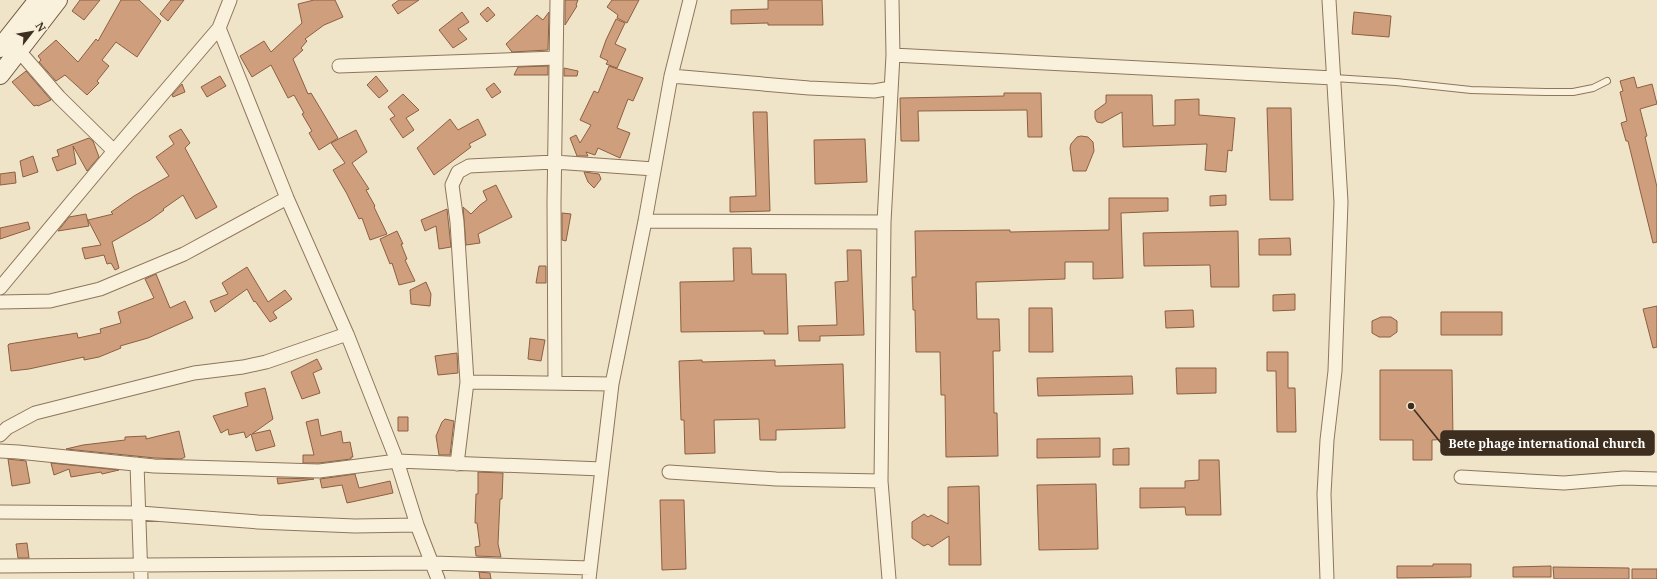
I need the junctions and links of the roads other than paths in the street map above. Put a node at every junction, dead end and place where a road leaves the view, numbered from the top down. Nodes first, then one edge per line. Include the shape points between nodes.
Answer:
1 (38, 0) edge
2 (58, 0) edge
3 (230, 0) edge
4 (557, 0) edge
5 (690, 0) edge
6 (892, 0) edge
7 (1329, 0) edge
8 (219, 28) junction
9 (0, 48) edge
10 (20, 51) junction
11 (893, 55) junction
12 (556, 58) junction
13 (340, 66) dead end
14 (0, 75) edge
15 (671, 76) junction
16 (1334, 78) junction
17 (1607, 81) dead end
18 (891, 88) junction
19 (114, 150) junction
20 (554, 162) junction
21 (654, 168) junction
22 (287, 198) junction
23 (645, 221) junction
24 (884, 222) junction
25 (0, 288) edge
26 (0, 302) edge
27 (347, 334) junction
28 (467, 382) junction
29 (555, 383) junction
30 (612, 384) junction
31 (0, 435) edge
32 (0, 451) edge
33 (397, 461) junction
34 (137, 464) junction
35 (457, 464) junction
36 (602, 469) junction
37 (668, 472) dead end
38 (1462, 477) dead end
39 (1657, 479) edge
40 (881, 481) junction
41 (0, 512) edge
42 (140, 513) junction
43 (417, 525) junction
44 (433, 563) junction
45 (141, 565) junction
46 (0, 566) edge
47 (590, 573) edge
48 (141, 579) edge
49 (438, 579) edge
50 (889, 579) edge
51 (1327, 579) edge

1 - 9 street
2 - 10 street
3 - 8 street
4 - 12 street
5 - 15 street
6 - 11 street
7 - 16 street
8 - 19 street
8 - 22 street
10 - 14 street
10 - 19 street via 58,97
11 - 16 street
11 - 18 street
12 - 13 street
12 - 20 street
15 - 18 street via 809,88 874,91
15 - 21 street
16 - 17 lane via 1471,90 1546,92 1573,92 1593,88
16 - 51 street via 1341,209 1335,371 1324,494
18 - 24 street
19 - 25 street
20 - 21 street
20 - 28 street via 469,166 458,172 452,185 457,222
20 - 29 street
21 - 23 street
22 - 26 street via 184,254 100,289 50,301
22 - 27 street
23 - 24 street
23 - 30 street
24 - 40 street
27 - 31 street via 266,362 194,373 35,412 7,428
27 - 33 street
28 - 29 street
28 - 35 street
29 - 30 street
30 - 36 street
32 - 34 street
33 - 34 street via 319,472
33 - 35 street
33 - 43 street
34 - 42 street
35 - 36 street
36 - 47 street
37 - 40 street via 776,479
38 - 39 street via 1564,483 1624,478
40 - 50 street
41 - 42 street
42 - 43 street via 258,522 355,526
42 - 45 street
43 - 44 street
44 - 45 street
44 - 47 street
44 - 49 street
45 - 46 street
45 - 48 street

